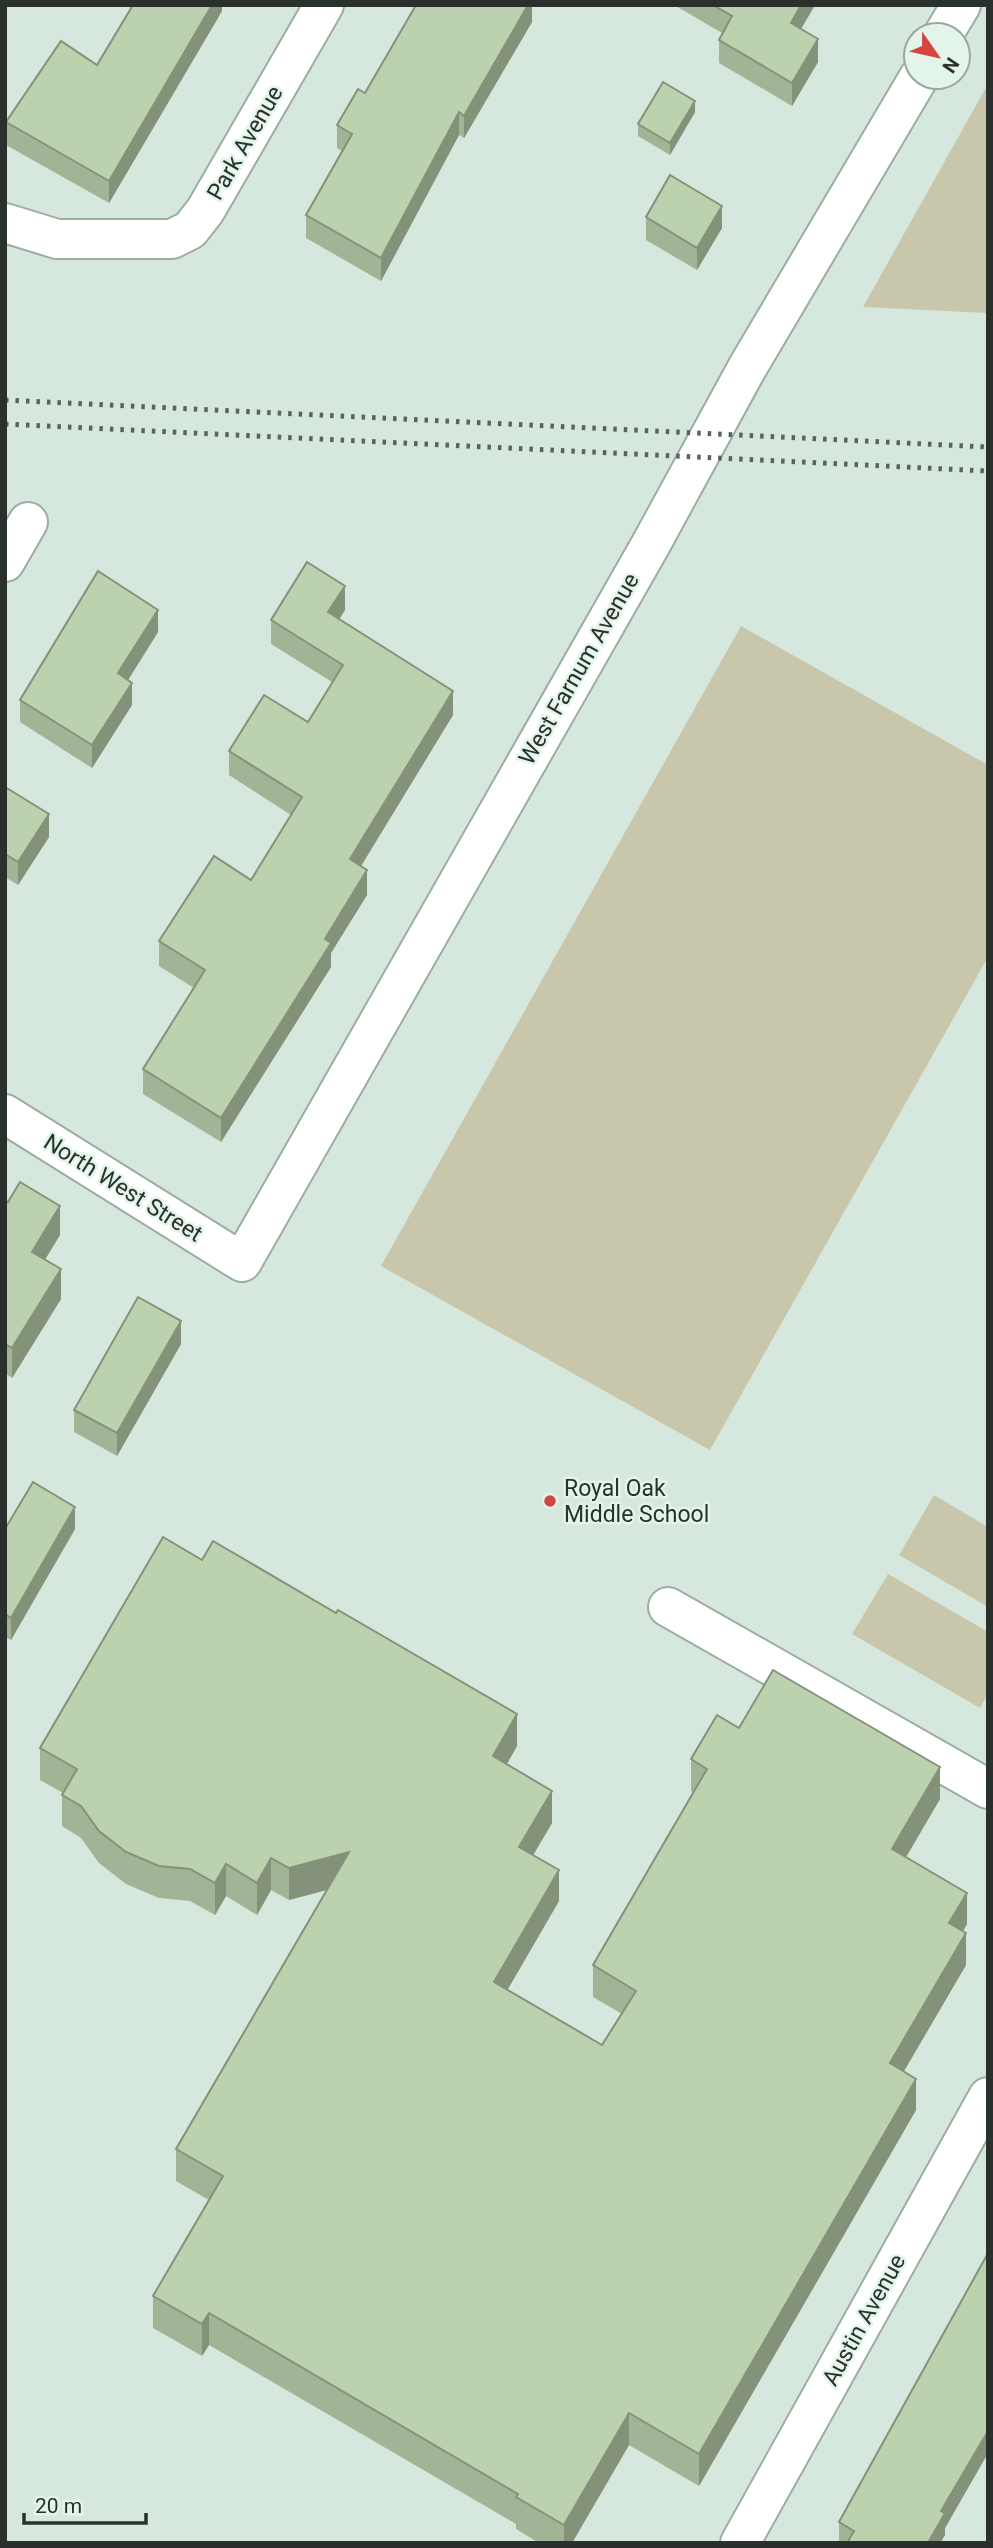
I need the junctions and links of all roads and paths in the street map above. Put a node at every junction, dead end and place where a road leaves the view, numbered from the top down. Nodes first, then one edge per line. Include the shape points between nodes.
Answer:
1 (324, 5) edge
2 (961, 5) edge
3 (951, 21) edge
4 (911, 91) edge
5 (5, 222) edge
6 (28, 522) dead end
7 (5, 562) edge
8 (5, 1114) edge
9 (242, 1262) joint
10 (668, 1607) dead end
11 (988, 1789) edge
12 (988, 2097) edge
13 (740, 2543) edge

1 - 5 street, Park Avenue via 190,230 172,239 57,239
2 - 3 street
4 - 9 street, West Farnum Avenue via 747,368
6 - 7 street
8 - 9 street, North West Street
10 - 11 street
12 - 13 street, Austin Avenue

